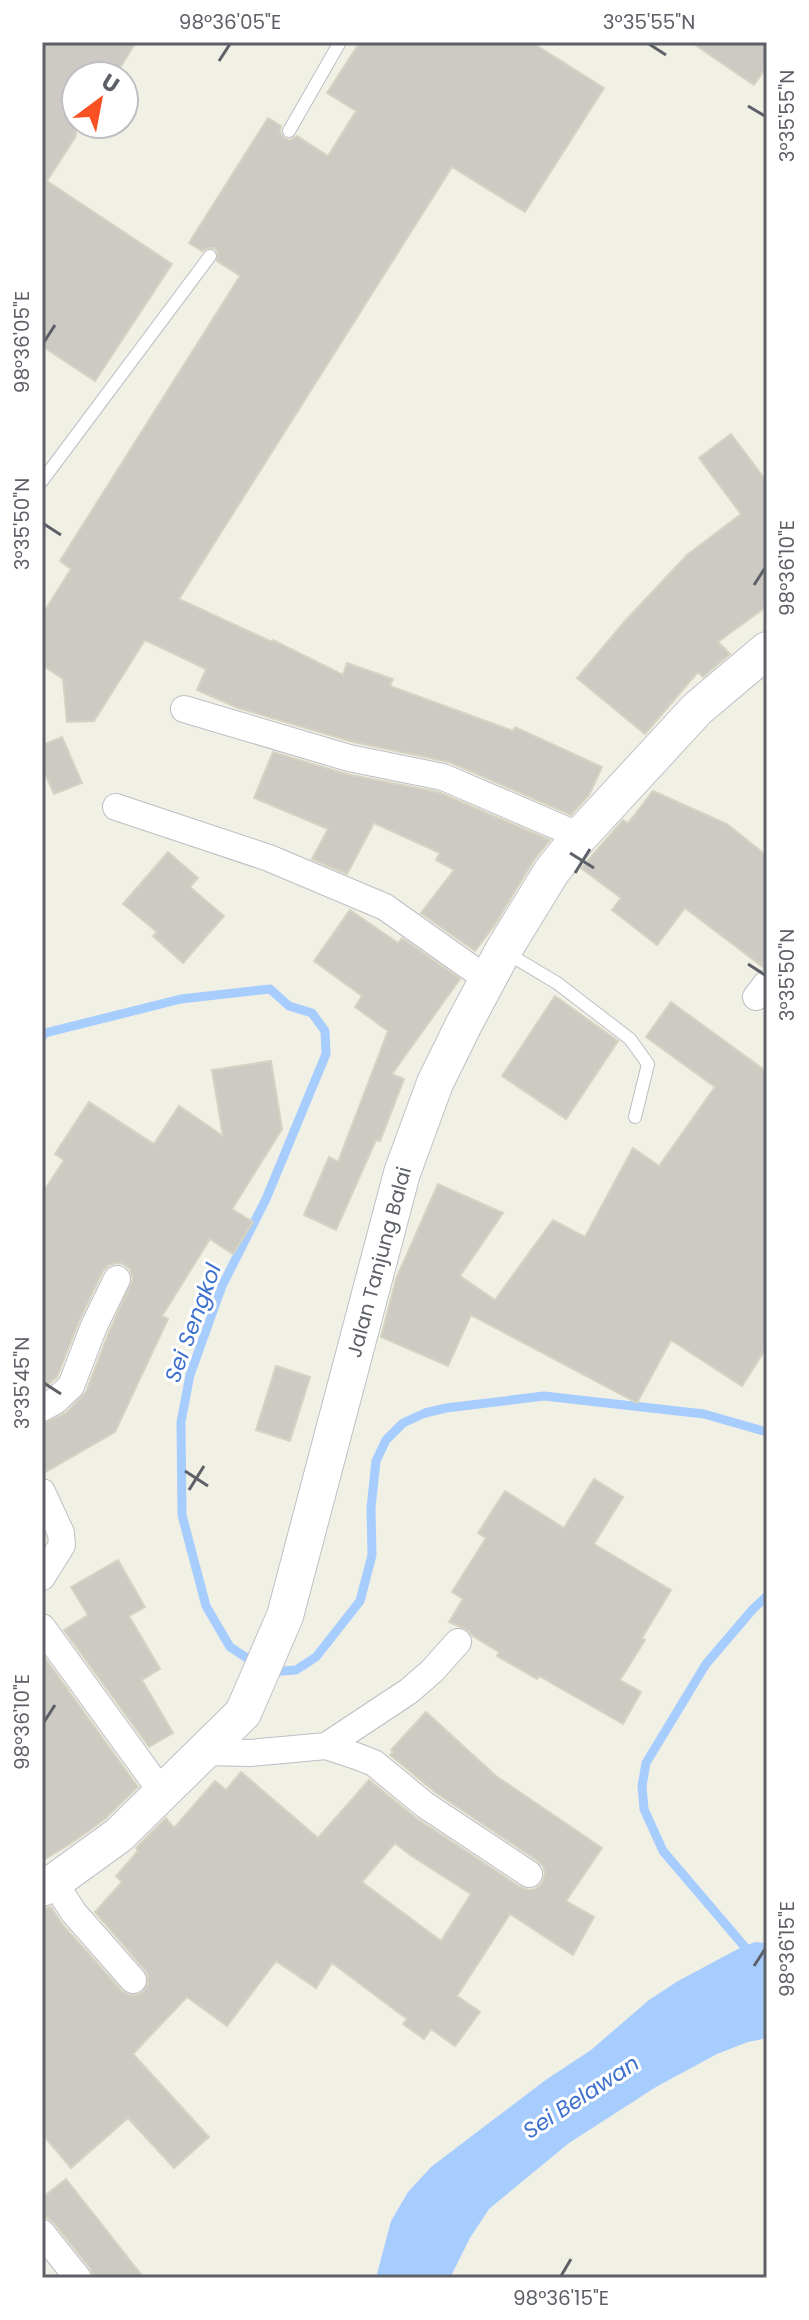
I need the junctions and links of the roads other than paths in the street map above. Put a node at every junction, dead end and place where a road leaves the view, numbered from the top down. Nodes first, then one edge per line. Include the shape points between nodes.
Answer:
1 (340, 42) edge
2 (289, 131) dead end
3 (210, 256) dead end
4 (42, 481) edge
5 (767, 650) edge
6 (184, 709) dead end
7 (116, 807) dead end
8 (580, 836) junction
9 (495, 965) junction
10 (635, 1117) dead end
11 (117, 1279) dead end
12 (42, 1408) edge
13 (42, 1492) edge
14 (42, 1577) edge
15 (42, 1627) edge
16 (458, 1642) dead end
17 (326, 1746) junction
18 (202, 1752) junction
19 (161, 1791) junction
20 (529, 1874) dead end
21 (48, 1885) edge
22 (133, 1980) dead end
23 (42, 2233) edge
24 (78, 2278) edge

1 - 2 lane
3 - 4 lane
5 - 8 street, Jalan Tanjung Balai via 697,709
6 - 8 street via 349,758 443,777
7 - 9 street via 269,858 385,907
8 - 9 street, Jalan Tanjung Balai via 552,871
9 - 10 lane via 557,983 630,1039 648,1064
9 - 18 street, Jalan Tanjung Balai via 435,1083 402,1173 285,1616 243,1713
11 - 12 street via 71,1386
13 - 14 street via 62,1545
15 - 19 street
16 - 17 street via 409,1691
17 - 18 street
17 - 20 street via 374,1763 425,1805
18 - 19 street, Jalan Tanjung Balai
19 - 21 street, Jalan Tanjung Balai via 119,1835
21 - 22 street
23 - 24 street

